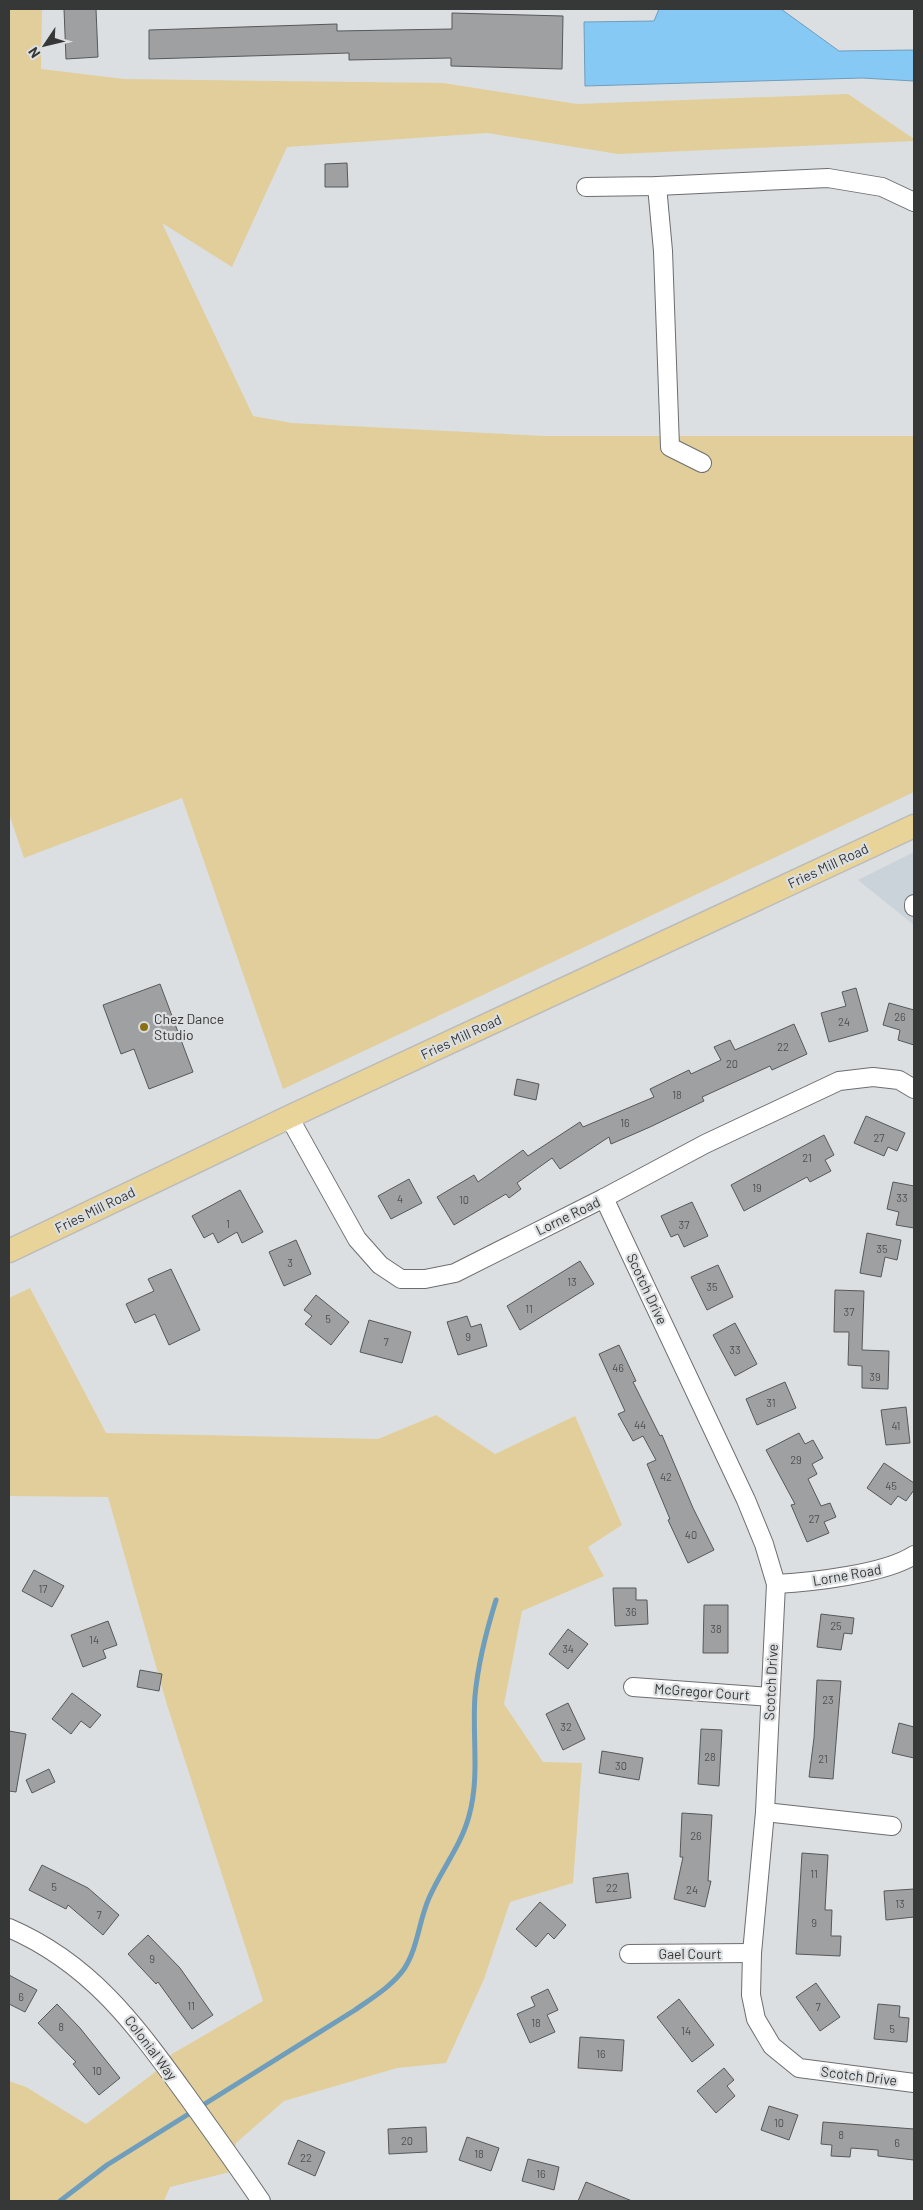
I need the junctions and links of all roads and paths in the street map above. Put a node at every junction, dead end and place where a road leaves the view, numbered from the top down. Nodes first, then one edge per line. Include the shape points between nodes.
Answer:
1 (657, 186) junction
2 (586, 187) dead end
3 (914, 202) edge
4 (702, 464) dead end
5 (914, 826) edge
6 (914, 1089) edge
7 (289, 1117) junction
8 (604, 1198) junction
9 (9, 1251) edge
10 (914, 1555) edge
11 (776, 1584) junction
12 (633, 1687) dead end
13 (770, 1697) junction
14 (765, 1812) junction
15 (892, 1826) dead end
16 (9, 1928) edge
17 (752, 1953) junction
18 (629, 1954) dead end
19 (914, 2083) edge
20 (260, 2201) edge

1 - 2 street
1 - 3 street via 828,178 882,187
1 - 4 street via 663,251 670,446
5 - 7 main road, Fries Mill Road
6 - 8 street, Lorne Road via 899,1080 873,1077 839,1081 705,1144
7 - 8 street, Lorne Road via 357,1239 380,1265 401,1279 425,1279 455,1273
7 - 9 main road, Fries Mill Road
8 - 11 street, Scotch Drive via 746,1500
10 - 11 street, Lorne Road via 887,1568
11 - 13 street, Scotch Drive
12 - 13 street, McGregor Court
13 - 14 street, Scotch Drive
14 - 15 street
14 - 17 street, Scotch Drive
16 - 20 street, Colonial Way via 60,1956 110,1996 150,2043
17 - 18 street, Gael Court
17 - 19 street, Scotch Drive via 751,1995 756,2019 772,2046 787,2060 799,2068

